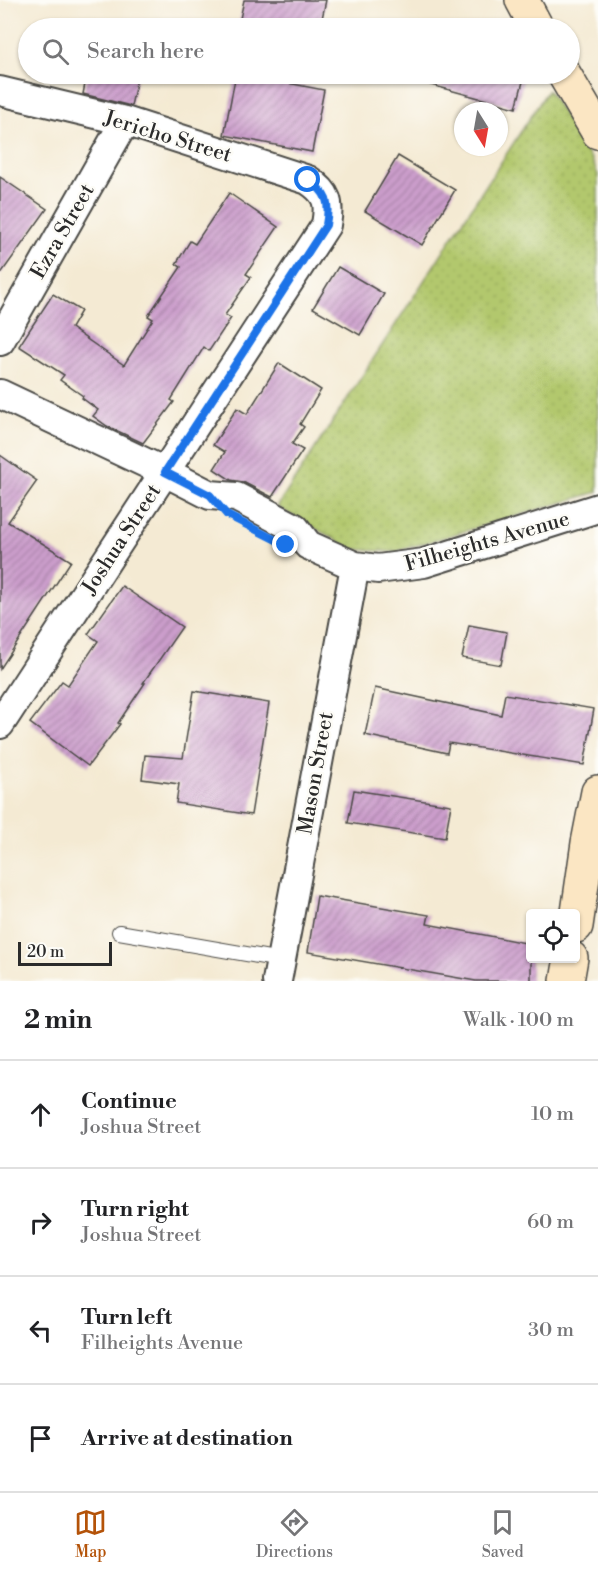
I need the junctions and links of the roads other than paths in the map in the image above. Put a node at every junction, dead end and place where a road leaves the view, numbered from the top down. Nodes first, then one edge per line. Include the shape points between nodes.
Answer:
1 (522, 0) edge
2 (532, 18) edge
3 (570, 84) edge
4 (0, 91) edge
5 (125, 122) junction
6 (598, 132) edge
7 (326, 199) joint
8 (0, 341) edge
9 (0, 394) edge
10 (165, 472) junction
11 (598, 508) edge
12 (355, 566) junction
13 (0, 724) edge
14 (598, 792) edge
15 (578, 909) edge
16 (119, 932) dead end
17 (570, 963) edge
18 (279, 970) edge
19 (567, 981) edge

1 - 2 street
3 - 6 street
4 - 5 street, Jericho Street
5 - 7 street, Jericho Street via 308,180 320,188
5 - 8 street, Ezra Street
7 - 10 street, Joshua Street via 326,225
9 - 10 street, Filheights Avenue
10 - 12 street, Filheights Avenue via 210,495 236,497 295,528 308,545
10 - 13 street, Joshua Street
11 - 12 street, Filheights Avenue via 424,563 378,569
12 - 18 street, Mason Street
14 - 15 street
16 - 18 lane
17 - 19 street

